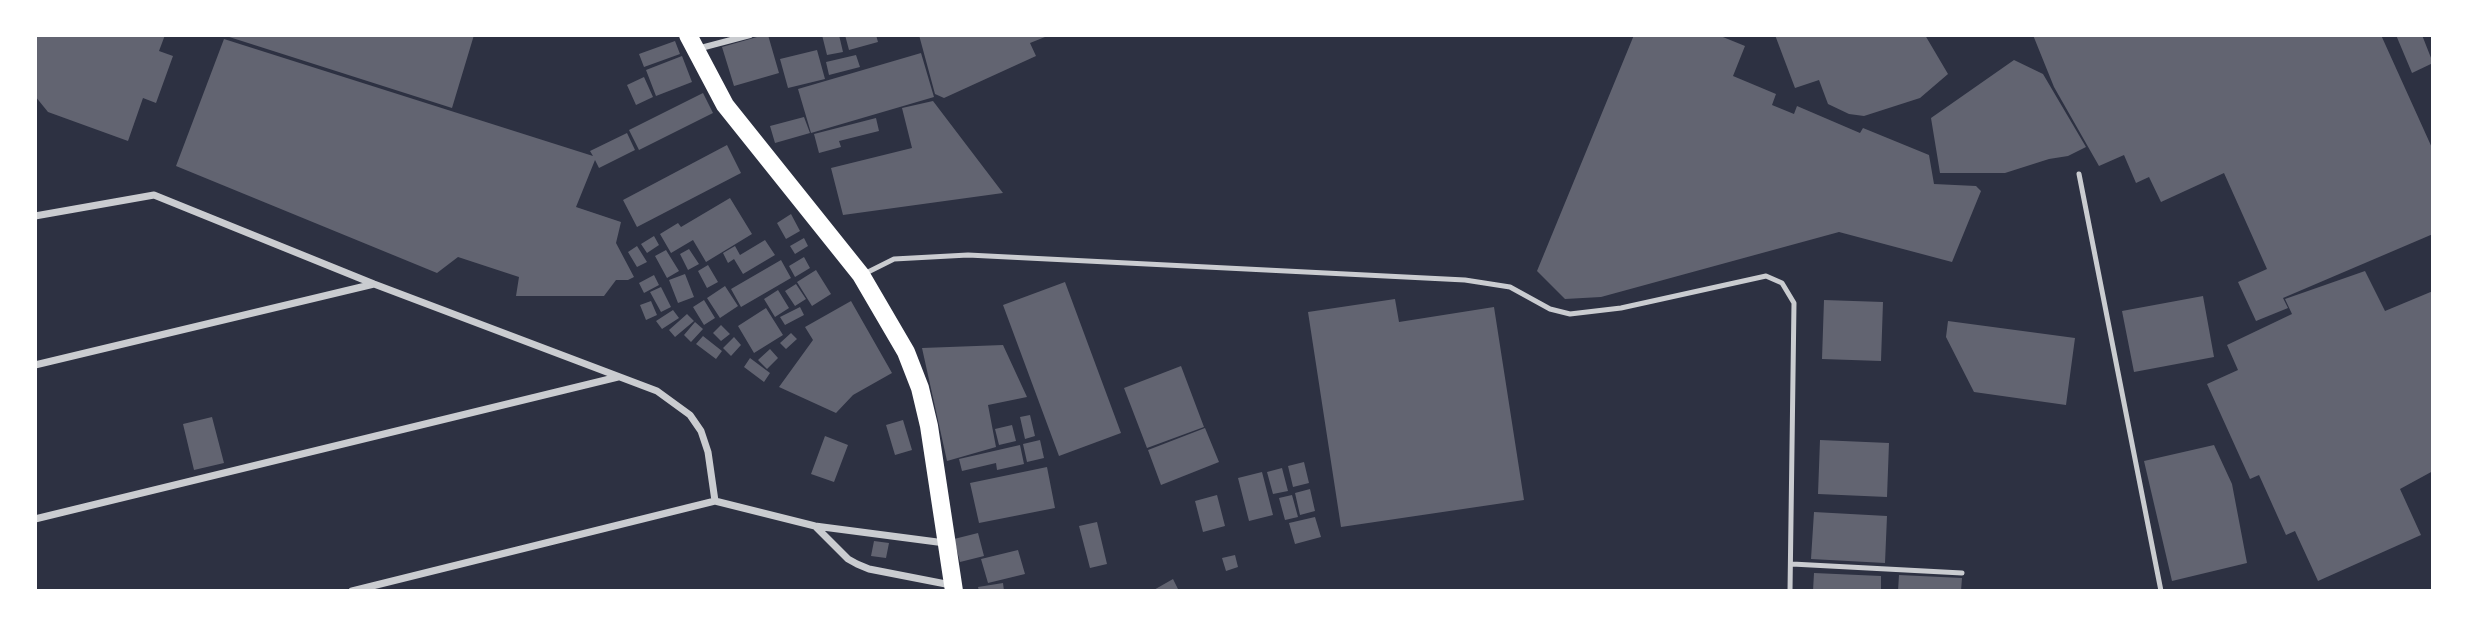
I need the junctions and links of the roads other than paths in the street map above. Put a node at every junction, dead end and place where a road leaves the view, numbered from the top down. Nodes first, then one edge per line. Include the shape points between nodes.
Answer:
1 (750, 35) edge
2 (691, 42) edge
3 (2079, 174) dead end
4 (35, 216) edge
5 (861, 275) junction
6 (374, 284) junction
7 (35, 365) edge
8 (619, 377) junction
9 (715, 501) junction
10 (35, 519) edge
11 (816, 526) junction
12 (946, 543) junction
13 (1791, 564) junction
14 (1962, 573) dead end
15 (953, 588) edge
16 (352, 591) edge
17 (1790, 591) edge
18 (2161, 591) edge

1 - 2 street
2 - 5 main road via 725,104
3 - 18 lane
4 - 6 street via 154,195
5 - 12 main road via 906,352 920,388
5 - 13 lane via 894,259 968,255 1465,280 1510,287 1550,309 1570,314 1621,308 1766,275 1782,283 1794,303
6 - 7 street
6 - 8 street
8 - 9 street via 657,391 690,415 708,452
8 - 10 street
9 - 11 street
9 - 16 street
11 - 12 street
11 - 15 street via 857,564
12 - 15 main road
13 - 14 lane
13 - 17 lane

